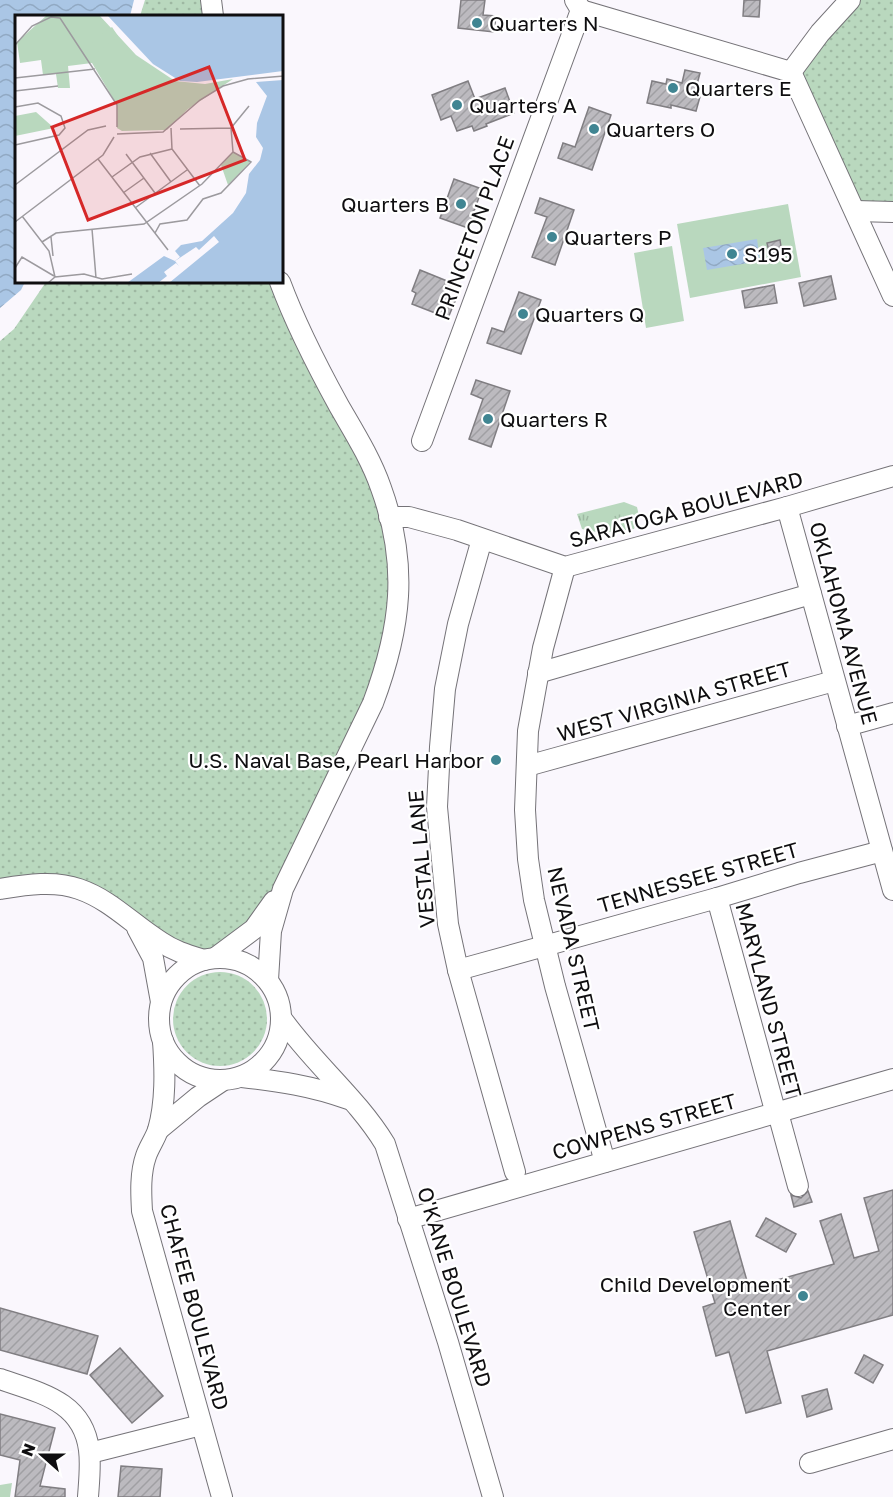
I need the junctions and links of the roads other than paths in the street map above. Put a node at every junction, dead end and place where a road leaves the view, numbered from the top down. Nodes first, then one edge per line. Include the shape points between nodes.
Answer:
1 (211, 0) edge
2 (850, 0) edge
3 (578, 5) edge
4 (213, 15) edge
5 (791, 72) junction
6 (856, 211) junction
7 (893, 212) edge
8 (281, 284) edge
9 (893, 296) edge
10 (422, 441) dead end
11 (893, 476) edge
12 (787, 507) junction
13 (389, 517) junction
14 (482, 539) junction
15 (565, 567) junction
16 (811, 594) junction
17 (538, 673) junction
18 (834, 681) junction
19 (893, 713) edge
20 (847, 726) junction
21 (527, 766) junction
22 (882, 851) junction
23 (891, 879) edge
24 (0, 889) edge
25 (283, 889) junction
26 (717, 898) junction
27 (132, 920) junction
28 (545, 946) junction
29 (209, 959) junction
30 (458, 970) junction
31 (268, 980) junction
32 (161, 1002) junction
33 (282, 1019) junction
34 (163, 1041) junction
35 (242, 1077) junction
36 (893, 1079) edge
37 (222, 1081) junction
38 (353, 1101) junction
39 (777, 1113) junction
40 (158, 1130) junction
41 (604, 1162) junction
42 (515, 1172) dead end
43 (798, 1186) dead end
44 (408, 1219) junction
45 (0, 1379) edge
46 (201, 1425) junction
47 (893, 1439) edge
48 (90, 1453) junction
49 (810, 1463) dead end
50 (88, 1497) edge
51 (222, 1497) edge
52 (493, 1497) edge

1 - 4 street
2 - 5 street
3 - 5 street
3 - 10 street, PRINCETON PLACE
5 - 6 street
6 - 7 street
6 - 9 street
8 - 13 street via 308,346 373,469
11 - 12 street, SARATOGA BOULEVARD
12 - 15 street, SARATOGA BOULEVARD
12 - 16 street, OKLAHOMA AVENUE
13 - 14 street, SARATOGA BOULEVARD via 409,517
13 - 25 street via 399,573 390,654 373,702
14 - 15 street, SARATOGA BOULEVARD
14 - 30 street, VESTAL LANE via 451,657 440,747 437,807 442,878
15 - 17 street, NEVADA STREET
16 - 17 street
16 - 18 street, OKLAHOMA AVENUE
17 - 21 street, NEVADA STREET via 528,730
18 - 20 street, OKLAHOMA AVENUE
18 - 21 street, WEST VIRGINIA STREET
19 - 20 street
20 - 22 street, OKLAHOMA AVENUE
21 - 28 street, NEVADA STREET via 528,859
22 - 23 street, OKLAHOMA AVENUE
22 - 26 street, TENNESSEE STREET
24 - 27 street via 27,884 77,888 102,898
25 - 29 street via 255,929
25 - 31 street via 271,931
26 - 28 street, TENNESSEE STREET
26 - 39 street, MARYLAND STREET
27 - 29 street via 180,953
27 - 32 street via 153,958
28 - 30 street, TENNESSEE STREET
28 - 41 street, NEVADA STREET
29 - 31 street via 235,959
29 - 32 street via 189,966 177,976
30 - 42 street, VESTAL LANE
31 - 33 street via 278,998
32 - 34 street
33 - 35 street via 271,1054
33 - 38 street, O'KANE BOULEVARD via 296,1040
34 - 37 street via 172,1058 186,1070
34 - 40 street, CHAFEE BOULEVARD via 164,1097
35 - 37 street
35 - 38 street, O'KANE BOULEVARD via 324,1090
36 - 39 street, COWPENS STREET
37 - 40 street, CHAFEE BOULEVARD
38 - 44 street, O'KANE BOULEVARD via 385,1144
39 - 41 street, COWPENS STREET
39 - 43 street, MARYLAND STREET
40 - 46 street, CHAFEE BOULEVARD via 141,1179 142,1211
41 - 44 street, COWPENS STREET
44 - 52 street, O'KANE BOULEVARD
45 - 48 street via 51,1396 69,1408 82,1428
46 - 48 street
46 - 51 street, CHAFEE BOULEVARD
47 - 49 street
48 - 50 street

